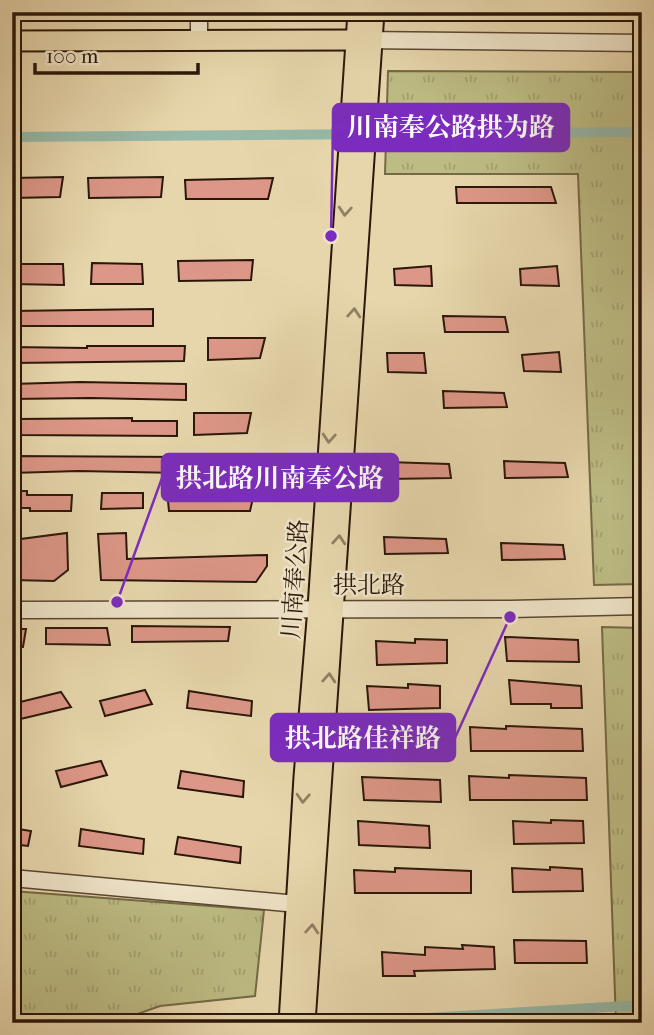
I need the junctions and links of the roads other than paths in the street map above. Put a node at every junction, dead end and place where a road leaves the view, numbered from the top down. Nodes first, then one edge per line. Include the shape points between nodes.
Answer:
1 (199, 12) edge
2 (358, 12) edge
3 (374, 12) edge
4 (199, 40) junction
5 (364, 40) junction
6 (12, 41) edge
7 (642, 43) edge
8 (642, 606) edge
9 (326, 608) junction
10 (12, 610) edge
11 (12, 878) edge
12 (297, 904) junction
13 (299, 996) junction
14 (289, 1023) edge
15 (305, 1023) edge

1 - 4 street
2 - 5 main road, 川南奉公路
3 - 5 main road, 川南奉公路
4 - 5 main road
4 - 6 main road
5 - 7 street
5 - 9 main road, 川南奉公路
8 - 9 street, 拱北路
9 - 10 street, 拱北路
9 -> 12 main road, 川南奉公路 via 304,777
13 -> 9 main road, 川南奉公路
11 - 12 street
12 - 13 main road, 川南奉公路
13 - 14 main road, 川南奉公路
13 - 15 main road, 川南奉公路

